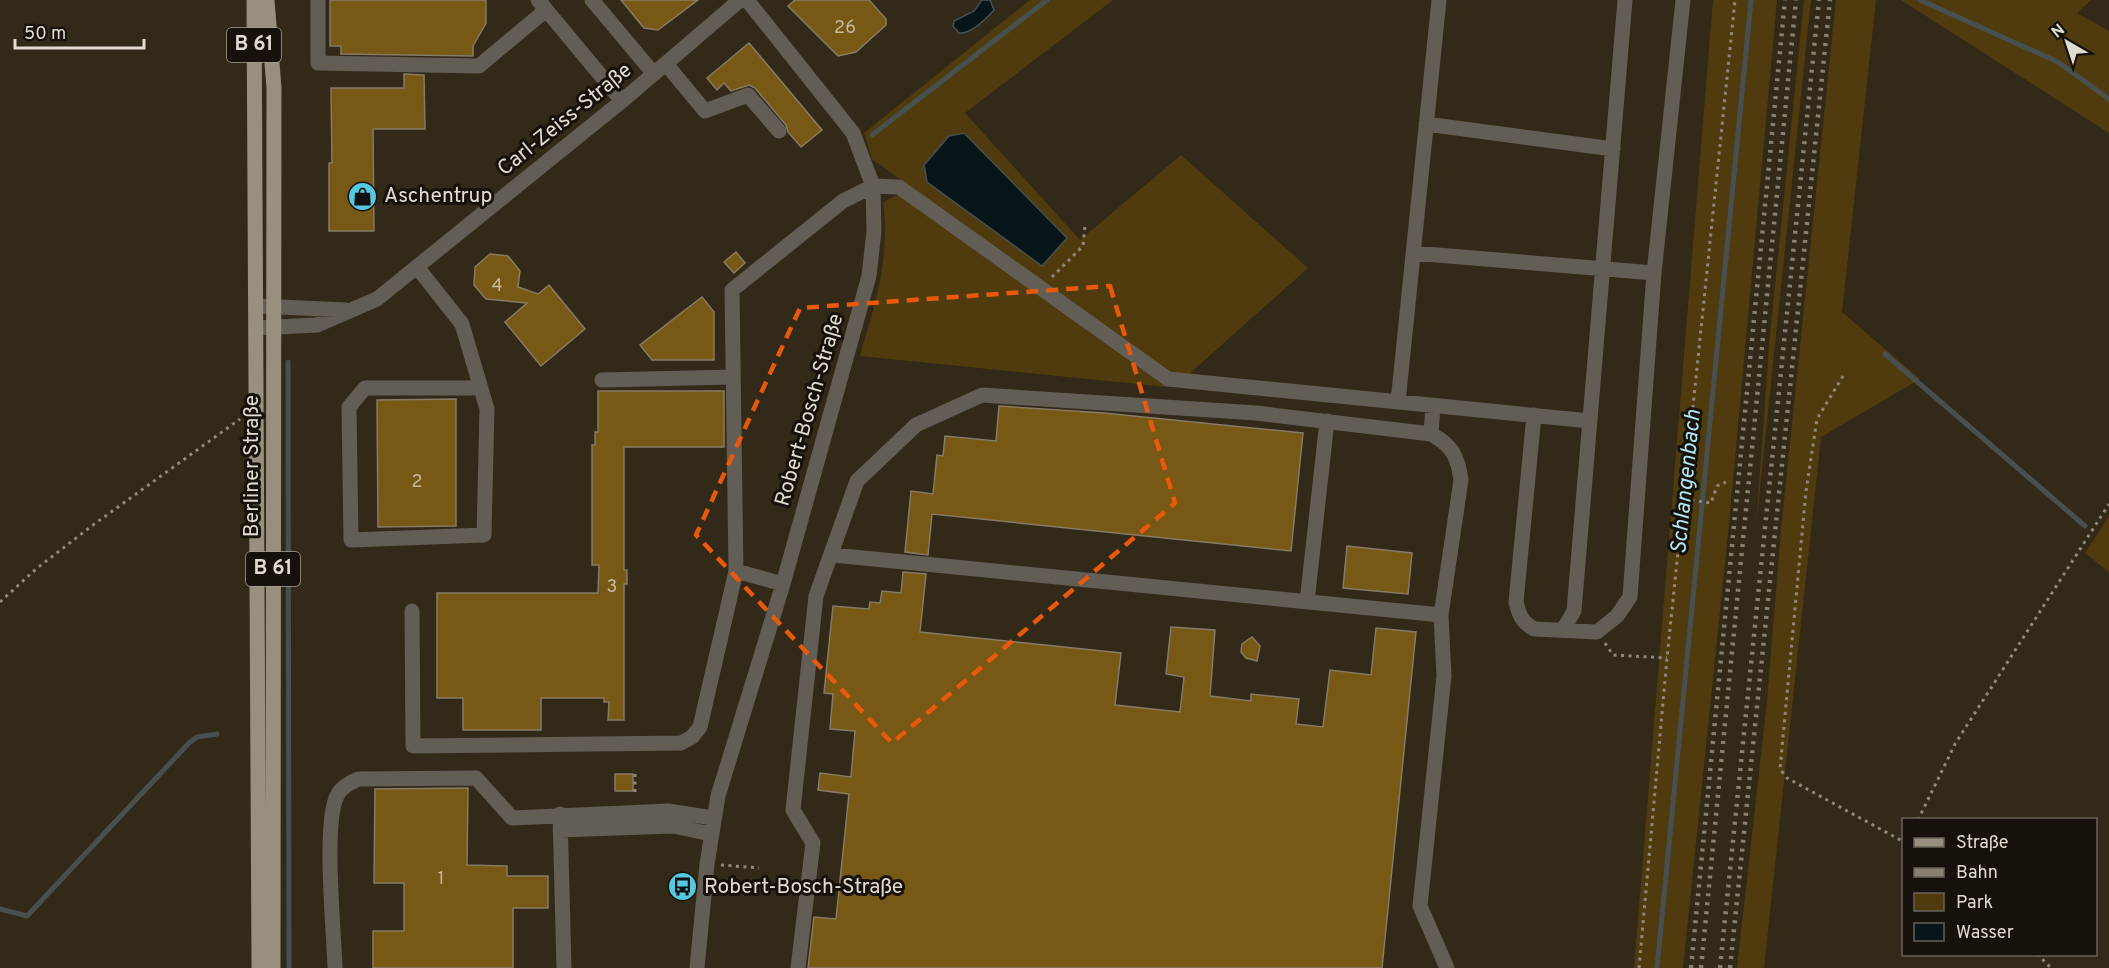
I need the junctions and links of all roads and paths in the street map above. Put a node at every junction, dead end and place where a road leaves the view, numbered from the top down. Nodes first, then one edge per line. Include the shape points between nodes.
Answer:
1 (254, 0) edge
2 (267, 0) edge
3 (318, 0) edge
4 (592, 0) edge
5 (740, 0) edge
6 (747, 0) edge
7 (1439, 0) edge
8 (1625, 0) edge
9 (1683, 0) edge
10 (1735, 0) edge
11 (542, 5) edge
12 (666, 64) junction
13 (654, 74) junction
14 (622, 101) junction
15 (1426, 124) junction
16 (779, 131) dead end
17 (1613, 149) junction
18 (873, 186) junction
19 (1085, 225) dead end
20 (1413, 253) junction
21 (417, 267) junction
22 (1603, 269) junction
23 (1654, 273) junction
24 (1041, 289) junction
25 (273, 305) junction
26 (257, 306) junction
27 (355, 310) junction
28 (265, 328) junction
29 (1843, 376) dead end
30 (733, 377) junction
31 (602, 380) dead end
32 (480, 388) junction
33 (1398, 402) junction
34 (1433, 405) junction
35 (256, 415) junction
36 (1534, 415) junction
37 (1327, 421) junction
38 (1590, 421) junction
39 (1431, 434) junction
40 (1726, 482) dead end
41 (1684, 499) junction
42 (2109, 504) edge
43 (832, 555) junction
44 (736, 571) junction
45 (783, 584) junction
46 (0, 602) edge
47 (1307, 602) junction
48 (412, 611) dead end
49 (1441, 615) junction
50 (1563, 630) junction
51 (1597, 632) junction
52 (1667, 658) junction
53 (635, 774) dead end
54 (635, 812) junction
55 (560, 814) junction
56 (713, 818) junction
57 (1918, 818) edge
58 (560, 830) junction
59 (711, 834) junction
60 (1902, 841) edge
61 (707, 864) junction
62 (759, 868) dead end
63 (2039, 956) edge
64 (259, 968) edge
65 (273, 968) edge
66 (335, 968) edge
67 (564, 968) edge
68 (697, 968) edge
69 (798, 968) edge
70 (1447, 968) edge
71 (1639, 968) edge
72 (2051, 968) edge

1 - 26 main road, Berliner Straße / B 61
2 - 25 main road, Berliner Straße / B 61 via 273,88
3 - 11 street via 318,63 479,66
4 - 13 street
5 - 12 street, Carl-Zeiss-Straße
6 - 18 street, Robert-Bosch-Straße via 853,133
7 - 15 street
8 - 17 street
9 - 23 street
10 - 41 path
11 - 14 street
12 - 13 street, Carl-Zeiss-Straße
12 - 16 street via 705,111 748,95
13 - 14 street, Carl-Zeiss-Straße
14 - 21 street, Carl-Zeiss-Straße
15 - 17 street
15 - 20 street
17 - 22 street
18 - 24 street via 899,187
18 - 30 street via 843,201 732,290
18 - 45 street, Robert-Bosch-Straße via 869,276
19 - 24 path via 1083,246
20 - 22 street
20 - 33 street
21 - 27 street, Carl-Zeiss-Straße
21 - 32 street via 462,324
22 - 23 street
22 - 38 street
23 - 51 street via 1630,597 1617,616
24 - 33 street via 1168,380
25 - 26 street, Carl-Zeiss-Straße
25 - 27 street, Carl-Zeiss-Straße
25 - 28 main road, Berliner Straße / B 61
26 - 28 main road, Berliner Straße / B 61
27 - 28 street, Carl-Zeiss-Straße via 317,325
28 - 35 main road, Berliner Straße / B 61
28 - 65 main road, Berliner Straße / B 61
29 - 60 path via 1818,419 1806,491 1780,769 1787,778
30 - 31 street
30 - 44 street
32 - 32 street via 487,409 484,535 351,540 349,407 365,388
33 - 34 street
34 - 36 street
34 - 39 street
35 - 46 path via 235,420 36,568
35 - 64 main road, Berliner Straße / B 61
36 - 38 street
36 - 50 street via 1516,602 1526,625
37 - 39 street
37 - 43 street via 982,395 916,425 857,481
37 - 47 street
38 - 50 street via 1574,611
39 - 49 street via 1452,449 1461,480
40 - 41 path via 1717,486 1712,503
41 - 52 path
42 - 57 path via 1955,744
43 - 47 street
43 - 69 street via 816,596 793,810 813,843
44 - 45 street
44 - 48 street via 699,727 681,743 413,746
45 - 56 street, Robert-Bosch-Straße
47 - 49 street
49 - 70 street via 1444,676 1420,906
50 - 51 street
51 - 52 path via 1613,655
52 - 71 path
53 - 54 path
54 - 55 street
54 - 56 street via 668,811
55 - 58 street
55 - 66 street via 512,818 476,778 358,779 347,784 337,795 331,822
56 - 59 street, Robert-Bosch-Straße
58 - 59 street via 673,826
58 - 67 street
59 - 61 street, Robert-Bosch-Straße
61 - 62 path
61 - 68 street, Robert-Bosch-Straße
63 - 72 path

